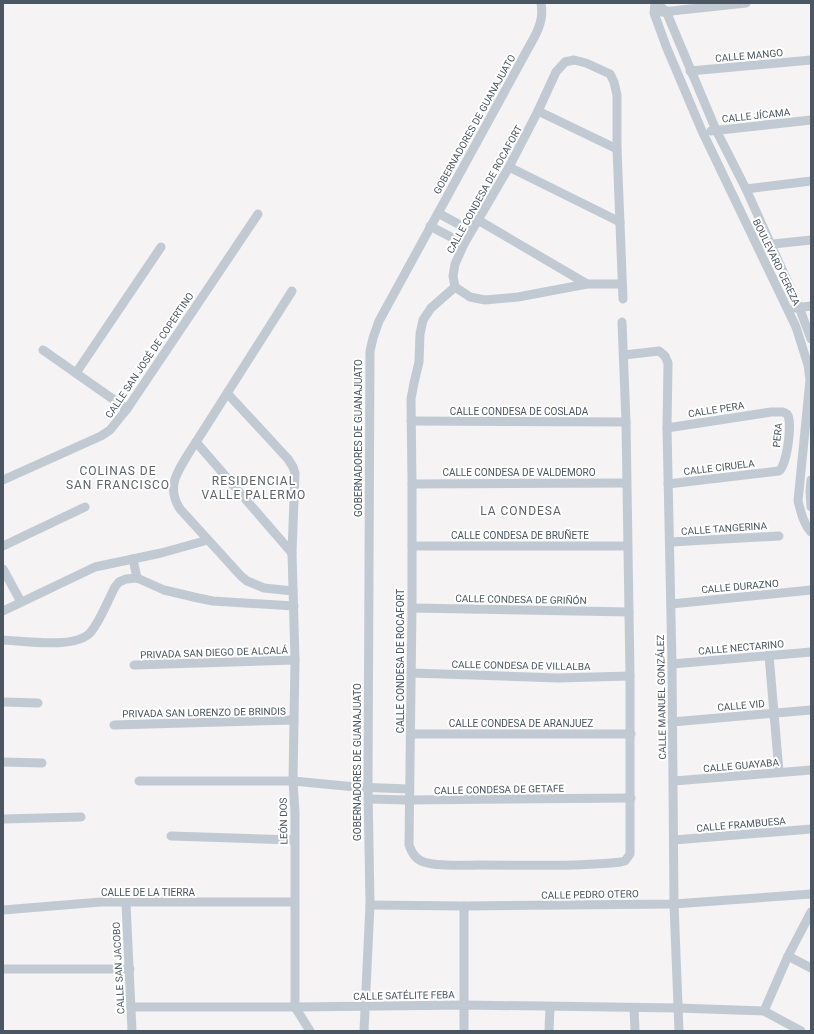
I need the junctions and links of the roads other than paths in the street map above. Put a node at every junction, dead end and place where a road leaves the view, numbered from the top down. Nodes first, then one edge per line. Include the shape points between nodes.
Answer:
1 (541, 3) edge
2 (656, 3) edge
3 (746, 3) edge
4 (666, 11) junction
5 (654, 13) junction
6 (811, 60) edge
7 (690, 71) junction
8 (538, 110) junction
9 (811, 120) edge
10 (716, 130) junction
11 (702, 131) junction
12 (617, 149) junction
13 (509, 167) junction
14 (811, 182) edge
15 (746, 189) junction
16 (438, 213) junction
17 (258, 214) dead end
18 (478, 220) junction
19 (620, 222) junction
20 (430, 226) junction
21 (472, 231) junction
22 (811, 240) edge
23 (464, 244) junction
24 (770, 245) junction
25 (756, 246) junction
26 (161, 247) dead end
27 (588, 284) junction
28 (622, 284) junction
29 (455, 287) junction
30 (292, 291) dead end
31 (623, 299) dead end
32 (811, 306) edge
33 (799, 307) junction
34 (788, 310) junction
35 (622, 322) dead end
36 (811, 340) edge
37 (43, 350) dead end
38 (624, 355) junction
39 (76, 374) junction
40 (227, 393) junction
41 (127, 409) junction
42 (768, 412) joint
43 (411, 421) junction
44 (626, 422) junction
45 (667, 428) junction
46 (196, 442) junction
47 (773, 472) joint
48 (3, 480) edge
49 (811, 480) edge
50 (626, 483) junction
51 (412, 484) junction
52 (668, 484) junction
53 (85, 507) dead end
54 (811, 507) edge
55 (811, 532) edge
56 (779, 536) dead end
57 (208, 540) junction
58 (671, 542) junction
59 (3, 546) edge
60 (412, 546) junction
61 (627, 546) junction
62 (292, 553) junction
63 (133, 559) junction
64 (3, 568) edge
65 (137, 578) junction
66 (811, 590) edge
67 (294, 591) junction
68 (21, 602) junction
69 (671, 604) junction
70 (294, 606) junction
71 (412, 608) junction
72 (3, 611) edge
73 (629, 612) junction
74 (3, 640) edge
75 (811, 652) edge
76 (769, 656) junction
77 (295, 660) junction
78 (672, 664) junction
79 (134, 665) dead end
80 (411, 673) junction
81 (630, 676) junction
82 (3, 702) edge
83 (38, 703) dead end
84 (811, 710) edge
85 (774, 713) junction
86 (294, 720) junction
87 (672, 722) junction
88 (114, 725) dead end
89 (411, 734) junction
90 (631, 734) junction
91 (3, 762) edge
92 (42, 763) dead end
93 (811, 770) edge
94 (779, 772) junction
95 (293, 780) junction
96 (139, 781) dead end
97 (674, 781) junction
98 (368, 787) junction
99 (409, 789) junction
100 (631, 798) junction
101 (368, 799) junction
102 (409, 800) junction
103 (81, 817) dead end
104 (3, 820) edge
105 (811, 829) edge
106 (171, 836) dead end
107 (294, 840) junction
108 (674, 840) junction
109 (811, 894) edge
110 (294, 902) junction
111 (126, 903) junction
112 (674, 904) junction
113 (370, 905) junction
114 (464, 906) junction
115 (3, 910) edge
116 (811, 912) edge
117 (788, 956) junction
118 (811, 968) edge
119 (3, 969) edge
120 (130, 969) junction
121 (465, 1005) junction
122 (365, 1006) junction
123 (131, 1007) junction
124 (295, 1007) junction
125 (550, 1007) junction
126 (634, 1008) junction
127 (678, 1008) junction
128 (764, 1011) junction
129 (132, 1031) edge
130 (310, 1031) edge
131 (364, 1031) edge
132 (464, 1031) edge
133 (549, 1031) edge
134 (635, 1031) edge
135 (679, 1031) edge
136 (801, 1031) edge

1 - 16 street, GOBERNADORES DE GUANAJUATO via 542,13 536,34
2 - 4 street
2 - 5 street
3 - 4 street
4 - 5 street
4 - 7 street, BOULEVARD CEREZA
5 - 11 street, BOULEVARD CEREZA
6 - 7 street, CALLE MANGO
7 - 10 street, BOULEVARD CEREZA
8 - 12 street
8 - 12 street, CALLE CONDESA DE ROCAFORT via 556,72 565,62 580,61 601,69 610,74 617,95
8 - 13 street, CALLE CONDESA DE ROCAFORT
9 - 10 street, CALLE JÍCAMA
10 - 11 street, CALLE JÍCAMA
10 - 15 street, BOULEVARD CEREZA
11 - 25 street, BOULEVARD CEREZA
12 - 19 street, CALLE CONDESA DE ROCAFORT
13 - 18 street, CALLE CONDESA DE ROCAFORT
13 - 19 street
14 - 15 street
15 - 24 street, BOULEVARD CEREZA
16 - 20 street, GOBERNADORES DE GUANAJUATO
16 - 21 street
17 - 41 street, CALLE SAN JOSÉ DE COPERTINO
18 - 21 street, CALLE CONDESA DE ROCAFORT
18 - 27 street
19 - 28 street, CALLE CONDESA DE ROCAFORT
20 - 23 street
20 - 98 street, GOBERNADORES DE GUANAJUATO via 379,321 370,351
21 - 23 street, CALLE CONDESA DE ROCAFORT
22 - 24 street
23 - 29 street, CALLE CONDESA DE ROCAFORT via 455,264
24 - 25 street
24 - 33 street, BOULEVARD CEREZA
25 - 34 street, BOULEVARD CEREZA
26 - 39 street
27 - 28 street
27 - 29 street via 518,297 484,300 470,297
28 - 31 street, CALLE CONDESA DE ROCAFORT
29 - 43 street, CALLE CONDESA DE ROCAFORT via 431,308 421,327 419,362 411,399
30 - 40 street
32 - 33 street
33 - 34 street
33 - 36 street, BOULEVARD CEREZA
34 - 55 street, BOULEVARD CEREZA via 803,346 810,380 798,501 807,528
35 - 38 street, CALLE CONDESA DE ROCAFORT
37 - 39 street
38 - 44 street, CALLE CONDESA DE ROCAFORT
38 - 45 street, CALLE MANUEL GONZÁLEZ via 659,351 665,356 668,363
39 - 41 street
40 - 46 street
40 - 62 street, LEÓN DOS via 293,467 295,473
41 - 48 street, CALLE SAN JOSÉ DE COPERTINO via 110,430 101,436
42 - 45 street, CALLE PERA
42 - 47 street, PERA via 783,412 789,419 784,464 782,469
43 - 44 street, CALLE CONDESA DE COSLADA
43 - 51 street, CALLE CONDESA DE ROCAFORT
44 - 50 street, CALLE CONDESA DE ROCAFORT
45 - 52 street, CALLE MANUEL GONZÁLEZ
46 - 57 street via 176,476 173,484 174,494 180,509
46 - 62 street
47 - 52 street, CALLE CIRUELA
49 - 54 street
50 - 51 street, CALLE CONDESA DE VALDEMORO
50 - 61 street, CALLE CONDESA DE ROCAFORT
51 - 60 street, CALLE CONDESA DE ROCAFORT
52 - 58 street, CALLE MANUEL GONZÁLEZ
53 - 59 street
56 - 58 street, CALLE TANGERINA
57 - 63 street
57 - 67 street via 248,581 264,588
58 - 69 street, CALLE MANUEL GONZÁLEZ
60 - 61 street, CALLE CONDESA DE BRUÑETE
60 - 71 street, CALLE CONDESA DE ROCAFORT
61 - 73 street, CALLE CONDESA DE ROCAFORT
62 - 67 street, LEÓN DOS
63 - 65 street
63 - 68 street via 95,567
64 - 68 street
65 - 70 street via 164,590 213,601
65 - 74 street via 119,582 97,623 81,639 72,642
66 - 69 street, CALLE DURAZNO
67 - 70 street, LEÓN DOS
68 - 72 street
69 - 78 street, CALLE MANUEL GONZÁLEZ
70 - 77 street, LEÓN DOS
71 - 73 street, CALLE CONDESA DE GRIÑÓN
71 - 80 street, CALLE CONDESA DE ROCAFORT
73 - 81 street, CALLE CONDESA DE ROCAFORT
75 - 76 street, CALLE NECTARINO
76 - 78 street, CALLE NECTARINO
76 - 85 street
77 - 79 street, PRIVADA SAN DIEGO DE ALCALÁ
77 - 86 street, LEÓN DOS
78 - 87 street, CALLE MANUEL GONZÁLEZ
80 - 81 street, CALLE CONDESA DE VILLALBA via 558,678
80 - 89 street, CALLE CONDESA DE ROCAFORT
81 - 90 street, CALLE CONDESA DE ROCAFORT
82 - 83 street
84 - 85 street, CALLE VID
85 - 87 street, CALLE VID
85 - 94 street
86 - 88 street, PRIVADA SAN LORENZO DE BRINDIS
86 - 95 street, LEÓN DOS
87 - 97 street, CALLE MANUEL GONZÁLEZ
89 - 90 street, CALLE CONDESA DE ARANJUEZ
89 - 99 street, CALLE CONDESA DE ROCAFORT
90 - 100 street, CALLE CONDESA DE ROCAFORT
91 - 92 street
93 - 94 street, CALLE GUAYABA
94 - 97 street, CALLE GUAYABA
95 - 96 street
95 - 98 street
95 - 107 street, LEÓN DOS
97 - 108 street, CALLE MANUEL GONZÁLEZ
98 - 99 street
98 - 101 street, GOBERNADORES DE GUANAJUATO
99 - 102 street, CALLE CONDESA DE ROCAFORT
100 - 102 street, CALLE CONDESA DE GETAFE
100 - 102 street, CALLE CONDESA DE ROCAFORT via 629,857 621,862 573,865 452,865 418,860 409,845
101 - 102 street, CALLE CONDESA DE GETAFE
101 - 113 street, GOBERNADORES DE GUANAJUATO
103 - 104 street
105 - 108 street, CALLE FRAMBUESA
106 - 107 street
107 - 110 street, LEÓN DOS
108 - 112 street, CALLE MANUEL GONZÁLEZ
109 - 112 street, CALLE PEDRO OTERO
110 - 111 street, CALLE DE LA TIERRA
110 - 124 street, LEÓN DOS
111 - 115 street, CALLE DE LA TIERRA via 100,902
111 - 120 street, CALLE SAN JACOBO
112 - 114 street, CALLE PEDRO OTERO
112 - 127 street, CALLE MANUEL GONZÁLEZ
113 - 114 street, CALLE PEDRO OTERO
113 - 122 street, GOBERNADORES DE GUANAJUATO
114 - 121 street
116 - 117 street
117 - 118 street
117 - 128 street
119 - 120 street
120 - 123 street, CALLE SAN JACOBO
121 - 122 street, CALLE SATÉLITE FEBA
121 - 125 street, CALLE SATÉLITE FEBA
121 - 132 street
122 - 124 street, CALLE SATÉLITE FEBA
122 - 131 street, GOBERNADORES DE GUANAJUATO
123 - 124 street, CALLE SATÉLITE FEBA
123 - 129 street, CALLE SAN JACOBO
124 - 130 street
125 - 126 street, CALLE SATÉLITE FEBA
125 - 133 street
126 - 127 street, CALLE SATÉLITE FEBA
126 - 134 street
127 - 128 street, CALLE SATÉLITE FEBA
127 - 135 street, CALLE MANUEL GONZÁLEZ
128 - 136 street

